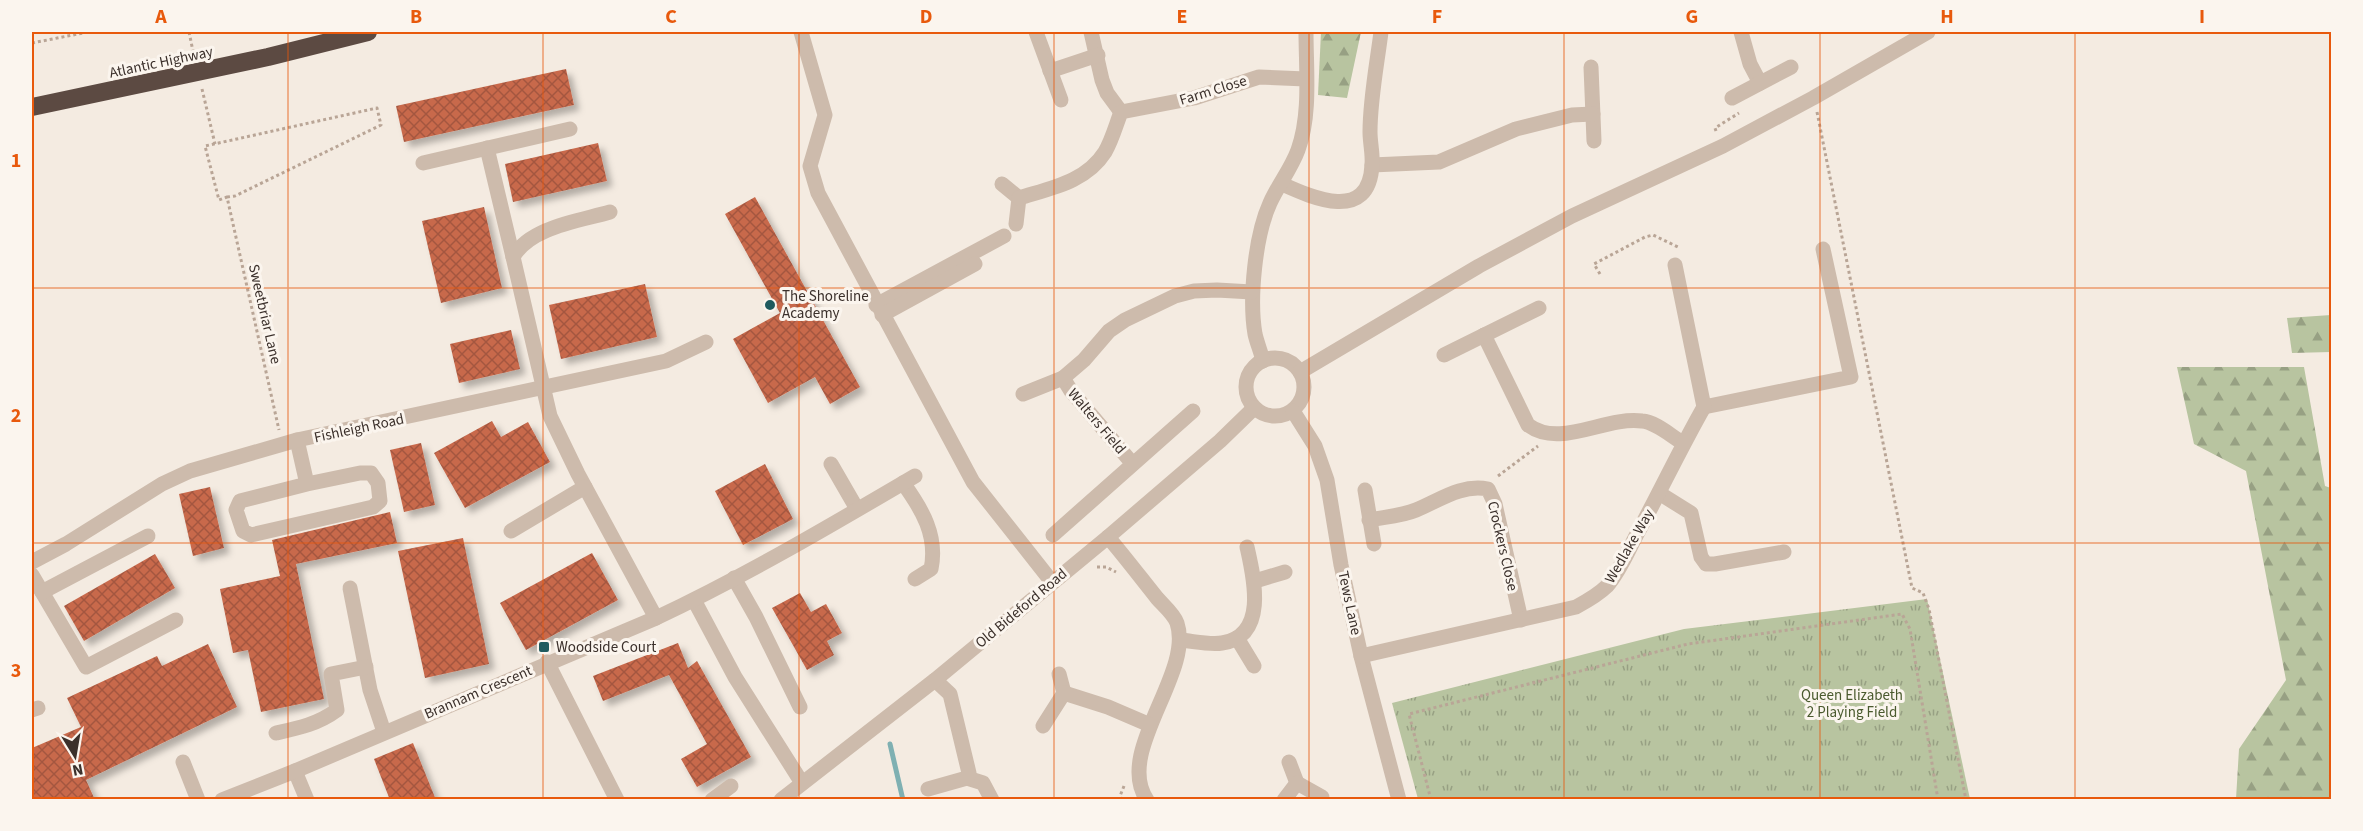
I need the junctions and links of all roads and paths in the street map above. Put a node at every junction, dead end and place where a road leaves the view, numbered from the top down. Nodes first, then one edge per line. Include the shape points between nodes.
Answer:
1 (88, 32) edge
2 (368, 32) edge
3 (801, 32) edge
4 (1036, 32) edge
5 (1091, 32) edge
6 (1306, 32) edge
7 (1381, 32) edge
8 (1741, 32) edge
9 (1928, 32) edge
10 (32, 43) edge
11 (1098, 55) junction
12 (1591, 67) dead end
13 (1791, 67) dead end
14 (1050, 70) junction
15 (1306, 79) junction
16 (1760, 83) junction
17 (1732, 98) joint
18 (1813, 98) junction
19 (1061, 100) dead end
20 (32, 107) edge
21 (1121, 112) junction
22 (1593, 114) junction
23 (570, 129) dead end
24 (1594, 141) dead end
25 (1723, 146) junction
26 (487, 148) junction
27 (423, 163) dead end
28 (1372, 165) junction
29 (1002, 184) dead end
30 (1282, 184) junction
31 (227, 197) junction
32 (1019, 198) junction
33 (610, 212) dead end
34 (1016, 224) dead end
35 (1004, 236) dead end
36 (1678, 247) dead end
37 (1824, 249) dead end
38 (513, 257) junction
39 (975, 264) dead end
40 (1675, 265) dead end
41 (1599, 274) dead end
42 (1252, 292) junction
43 (1539, 308) dead end
44 (879, 310) junction
45 (1484, 335) junction
46 (706, 342) dead end
47 (1444, 355) dead end
48 (1263, 361) junction
49 (1300, 372) junction
50 (1063, 378) junction
51 (542, 387) junction
52 (1023, 394) dead end
53 (1704, 407) junction
54 (1254, 408) junction
55 (1193, 411) dead end
56 (1293, 411) junction
57 (1547, 435) junction
58 (289, 442) junction
59 (1683, 443) junction
60 (1132, 463) junction
61 (831, 464) dead end
62 (307, 484) junction
63 (585, 487) junction
64 (1488, 489) junction
65 (1365, 490) dead end
66 (1659, 493) junction
67 (857, 509) junction
68 (1369, 520) junction
69 (511, 531) dead end
70 (1053, 535) dead end
71 (148, 536) dead end
72 (1108, 537) junction
73 (1374, 544) dead end
74 (1247, 547) dead end
75 (1784, 552) dead end
76 (1081, 559) junction
77 (32, 562) edge
78 (1285, 572) dead end
79 (1120, 574) dead end
80 (32, 575) edge
81 (734, 578) junction
82 (915, 579) dead end
83 (1255, 581) junction
84 (1052, 582) junction
85 (350, 588) dead end
86 (42, 592) junction
87 (694, 600) junction
88 (656, 618) junction
89 (176, 620) dead end
90 (1521, 620) junction
91 (1237, 638) junction
92 (1180, 640) junction
93 (1361, 656) junction
94 (547, 662) junction
95 (1254, 666) dead end
96 (366, 667) junction
97 (1059, 674) dead end
98 (935, 680) junction
99 (1064, 693) junction
100 (800, 707) dead end
101 (1150, 725) junction
102 (1043, 726) dead end
103 (384, 732) junction
104 (276, 733) dead end
105 (183, 762) dead end
106 (1289, 762) dead end
107 (295, 771) junction
108 (967, 778) junction
109 (1126, 782) dead end
110 (802, 783) junction
111 (1297, 783) junction
112 (731, 786) dead end
113 (928, 789) dead end
114 (1322, 797) dead end
115 (1142, 798) edge
116 (198, 800) edge
117 (222, 800) edge
118 (307, 800) edge
119 (617, 800) edge
120 (712, 800) edge
121 (781, 800) edge
122 (992, 800) edge
123 (1121, 800) edge
124 (1284, 800) edge
125 (1399, 800) edge
126 (1431, 800) edge
127 (1938, 800) edge
128 (1966, 800) edge

1 - 10 path
2 - 20 highway, Atlantic Highway
3 - 44 street via 825,115 810,166 818,193
4 - 14 street
5 - 11 street
6 - 15 street
7 - 28 street via 1370,132
8 - 16 street
9 - 18 street
11 - 14 street
11 - 21 street via 1107,93
12 - 22 street
13 - 16 street
14 - 19 street
15 - 21 street, Farm Close via 1259,77 1194,98
15 - 30 street via 1298,150
16 - 17 street
17 - 25 path via 1738,104 1739,114 1715,128
18 - 25 street
18 - 128 path via 1912,588 1923,593 1929,609
21 - 32 street via 1106,150 1086,172 1071,182
22 - 24 street
22 - 28 street via 1572,115 1516,129 1439,162
23 - 26 street
25 - 49 street via 1572,216
26 - 27 street
26 - 38 street
28 - 30 street via 1362,192 1342,202 1328,202
29 - 32 street
30 - 42 street via 1261,227
31 - 31 path via 219,200 205,146 377,108 381,125
31 - 58 path, Sweetbriar Lane
32 - 34 street
33 - 38 street via 538,233 519,246
35 - 44 street
36 - 41 path via 1653,235 1645,237 1594,264
37 - 53 street via 1851,377
38 - 51 street
39 - 44 street
40 - 53 street
42 - 48 street via 1255,334
42 - 50 street, Walters Field via 1194,291 1175,296 1125,320
43 - 45 street
44 - 84 street via 973,482
45 - 47 street
45 - 57 street via 1528,425
46 - 51 street, Fishleigh Road via 666,361
48 - 49 street via 1286,360
48 - 54 street via 1253,368 1246,387
49 - 56 street via 1304,396
50 - 52 street, Walters Field
50 - 60 street, Walters Field
51 - 58 street, Fishleigh Road
51 - 63 street via 550,416
53 - 59 street, Wedlake Way
54 - 56 street via 1272,416
54 - 72 street, Old Bideford Road
55 - 60 street
56 - 93 street, Tews Lane via 1315,446 1327,480
57 - 59 street via 1645,421
57 - 64 path via 1494,479
58 - 62 street
58 - 77 street, Fishleigh Road via 190,471 162,484
59 - 66 street, Wedlake Way
60 - 70 street
61 - 67 street
62 - 62 street via 371,473 378,483 380,501 373,507 251,535 243,531 236,510 240,501
63 - 69 street
63 - 88 street
64 - 68 street, Crockers Close via 1445,495 1414,511
64 - 90 street, Crockers Close via 1495,504
65 - 68 street
66 - 75 street via 1691,513 1706,564
66 - 90 street, Wedlake Way via 1606,587 1576,607
67 - 81 street, Brannam Crescent
67 - 82 street, Brannam Crescent via 909,479 925,517 933,559 931,569
68 - 73 street
71 - 86 street
72 - 76 street, Old Bideford Road
72 - 92 street via 1177,622
74 - 83 street
76 - 79 path via 1088,567 1106,567
76 - 84 street, Old Bideford Road
78 - 83 street
80 - 86 street
81 - 87 street, Brannam Crescent
81 - 100 street
83 - 91 street via 1252,622
84 - 98 street, Old Bideford Road
85 - 96 street
86 - 89 street via 86,667
87 - 88 street, Brannam Crescent
87 - 110 street via 735,677
88 - 94 street, Brannam Crescent
90 - 93 street, Wedlake Way
91 - 92 street via 1222,643
91 - 95 street
92 - 101 street via 1176,662
93 - 125 street, Tews Lane
94 - 103 street, Brannam Crescent
94 - 119 street
96 - 103 street
96 - 104 street via 331,674 337,710 309,726
97 - 99 street
98 - 108 street via 950,694
98 - 110 street, Old Bideford Road
99 - 101 street
99 - 102 street
101 - 115 street via 1139,772
103 - 107 street, Brannam Crescent
105 - 116 street
106 - 111 street
107 - 117 street, Brannam Crescent
107 - 118 street
108 - 113 street
108 - 122 street via 983,783
109 - 123 path
110 - 121 street, Old Bideford Road
111 - 114 street
111 - 124 street
112 - 120 street
126 - 127 path via 1409,714 1688,644 1902,614 1910,629

